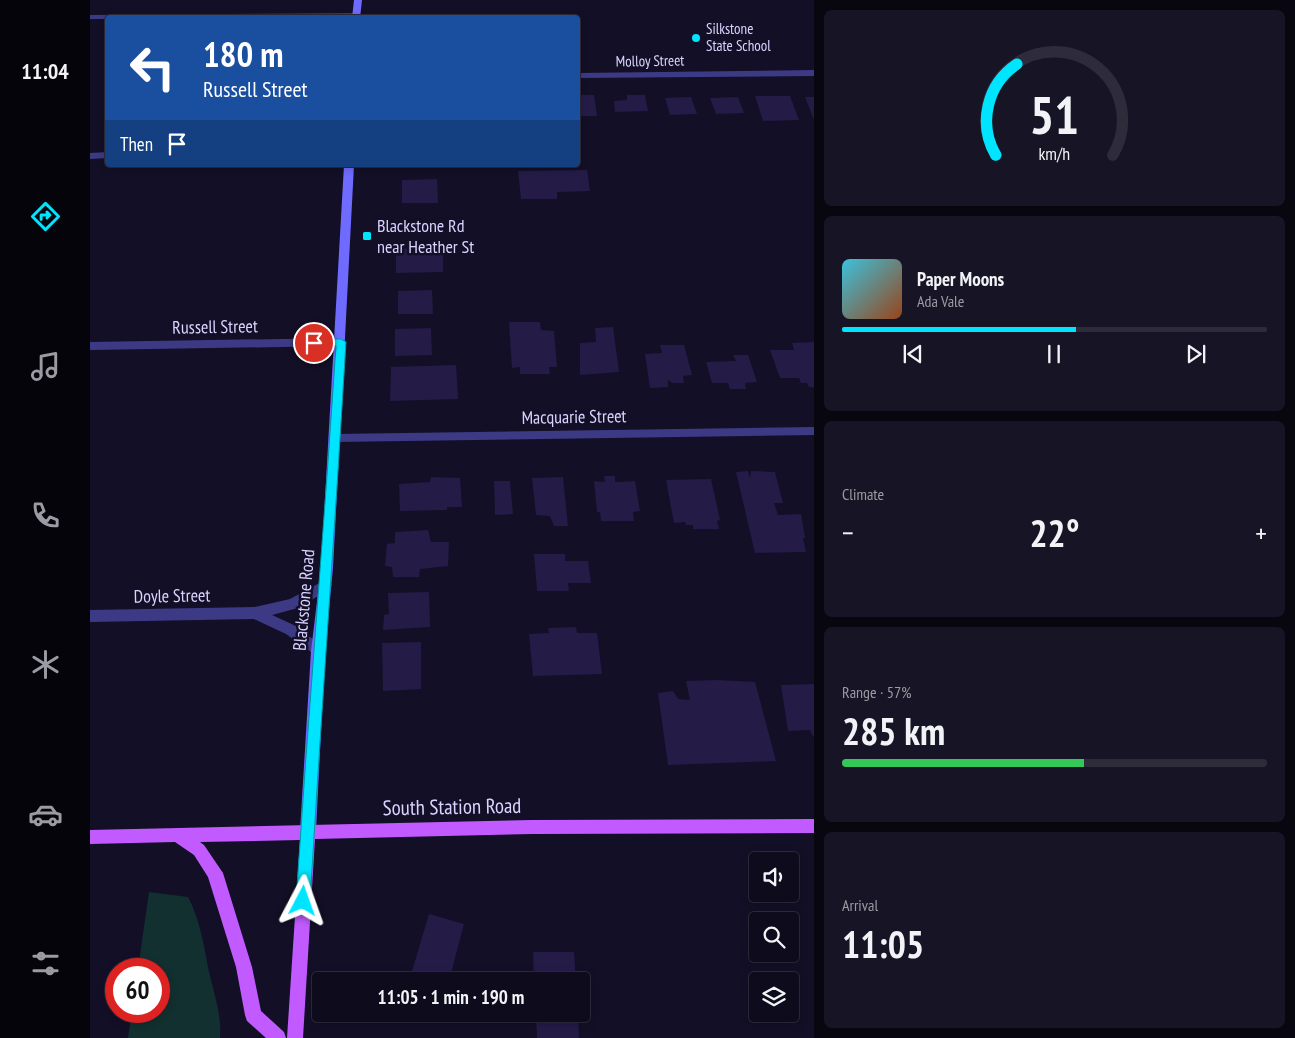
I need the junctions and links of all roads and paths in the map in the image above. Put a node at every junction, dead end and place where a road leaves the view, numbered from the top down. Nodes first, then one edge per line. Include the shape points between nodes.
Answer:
1 (358, 0) edge
2 (356, 15) edge
3 (90, 17) edge
4 (105, 17) edge
5 (814, 72) edge
6 (580, 76) edge
7 (90, 156) edge
8 (105, 156) edge
9 (349, 167) edge
10 (341, 342) junction
11 (90, 346) edge
12 (814, 431) edge
13 (335, 438) junction
14 (326, 585) junction
15 (255, 614) junction
16 (90, 616) edge
17 (318, 651) junction
18 (814, 826) edge
19 (308, 830) junction
20 (176, 834) junction
21 (90, 837) edge
22 (278, 1038) edge
23 (295, 1038) edge

1 - 2 main road
3 - 4 street
5 - 6 street, Molloy Street
7 - 8 street
9 - 10 main road, Blackstone Road
10 - 11 street, Russell Street
10 - 13 main road, Blackstone Road
12 - 13 street, Macquarie Street
13 - 14 main road, Blackstone Road
14 - 15 street, Doyle Street via 293,604
14 - 17 main road, Blackstone Road
15 - 16 street, Doyle Street
15 - 17 street, Doyle Street via 291,630
17 - 19 main road, Blackstone Road
18 - 19 main road, South Station Road
19 - 20 main road, South Station Road
19 - 23 main road, Blackstone Road
20 - 21 main road, South Station Road
20 - 22 main road via 199,850 215,873 244,967 253,1015

